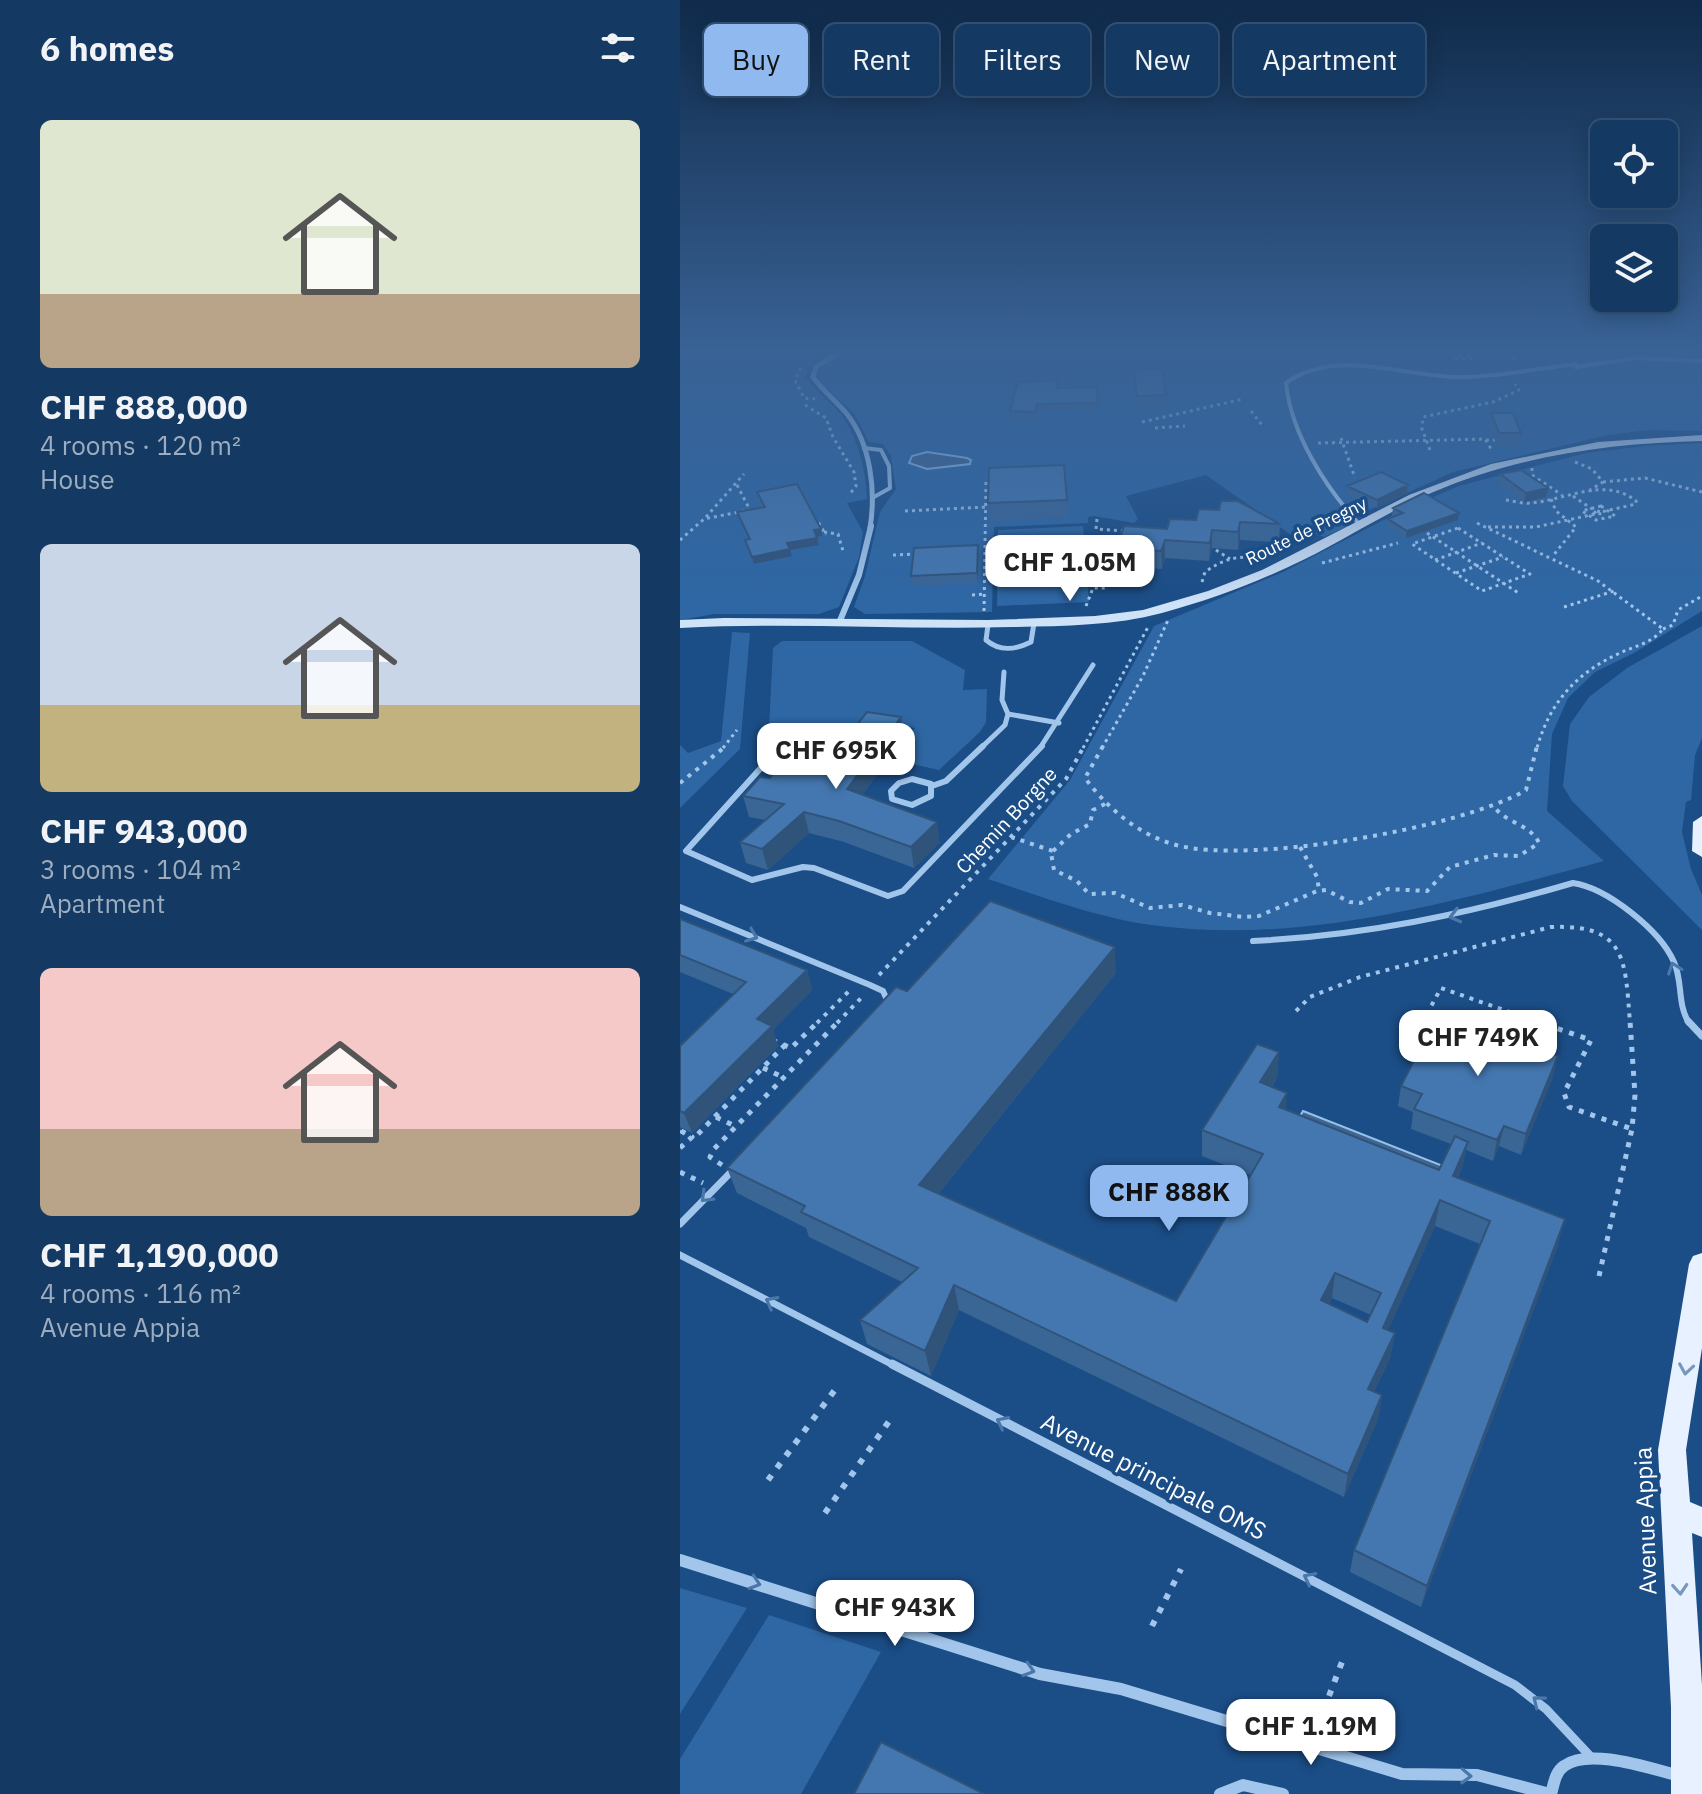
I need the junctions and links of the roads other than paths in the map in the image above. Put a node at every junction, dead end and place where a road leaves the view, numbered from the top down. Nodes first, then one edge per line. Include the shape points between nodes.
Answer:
1 (858, 436) edge
2 (1304, 436) edge
3 (1702, 438) edge
4 (864, 448) junction
5 (874, 497) junction
6 (1360, 525) junction
7 (986, 619) junction
8 (839, 623) junction
9 (1034, 623) junction
10 (680, 624) edge
11 (1005, 649) junction
12 (1005, 657) dead end
13 (1093, 665) dead end
14 (1004, 672) dead end
15 (1008, 714) junction
16 (1059, 723) junction
17 (777, 750) dead end
18 (932, 786) junction
19 (1702, 822) edge
20 (1702, 851) edge
21 (680, 907) edge
22 (1253, 941) dead end
23 (886, 1004) edge
24 (1702, 1036) edge
25 (740, 1162) edge
26 (680, 1224) edge
27 (680, 1255) edge
28 (1702, 1264) edge
29 (1688, 1516) edge
30 (680, 1560) edge
31 (1591, 1757) junction
32 (1693, 1785) edge
33 (1220, 1794) edge
34 (1283, 1794) edge
35 (1550, 1794) edge

1 - 4 street
2 - 6 lane via 1348,514
3 - 6 street, Route de Pregny via 1601,444 1508,464 1441,485
4 - 5 street
4 - 5 lane via 881,450 889,466 890,488
5 - 8 street via 866,549
6 - 9 street, Route de Pregny via 1281,566 1156,611
7 - 8 street, Route de Pregny
7 - 9 street, Route de Pregny
7 - 11 lane via 986,640
8 - 10 street, Route de Pregny
9 - 11 lane via 1031,642
11 - 12 lane
13 - 16 lane
14 - 15 lane via 1002,700
15 - 16 lane
15 - 18 lane via 1005,725 946,781
16 - 17 lane via 1011,782 903,891 888,896 814,868 752,880 688,854 686,848
18 - 18 lane via 931,796 915,804 896,802 890,795 905,780 920,779
19 - 20 main road
21 -> 23 lane via 870,985 885,993
24 -> 22 lane via 1679,1005 1673,959 1612,896 1587,883 1392,930
25 -> 26 lane
31 -> 27 lane, Avenue principale OMS via 1552,1712 1515,1685
28 -> 29 main road, Avenue Appia via 1672,1450
29 -> 32 main road, Avenue Appia
30 -> 35 street via 1040,1674 1121,1689 1391,1772 1477,1775
31 - 32 street, Avenue Appia
31 - 35 street via 1565,1764
33 - 34 street via 1243,1785

